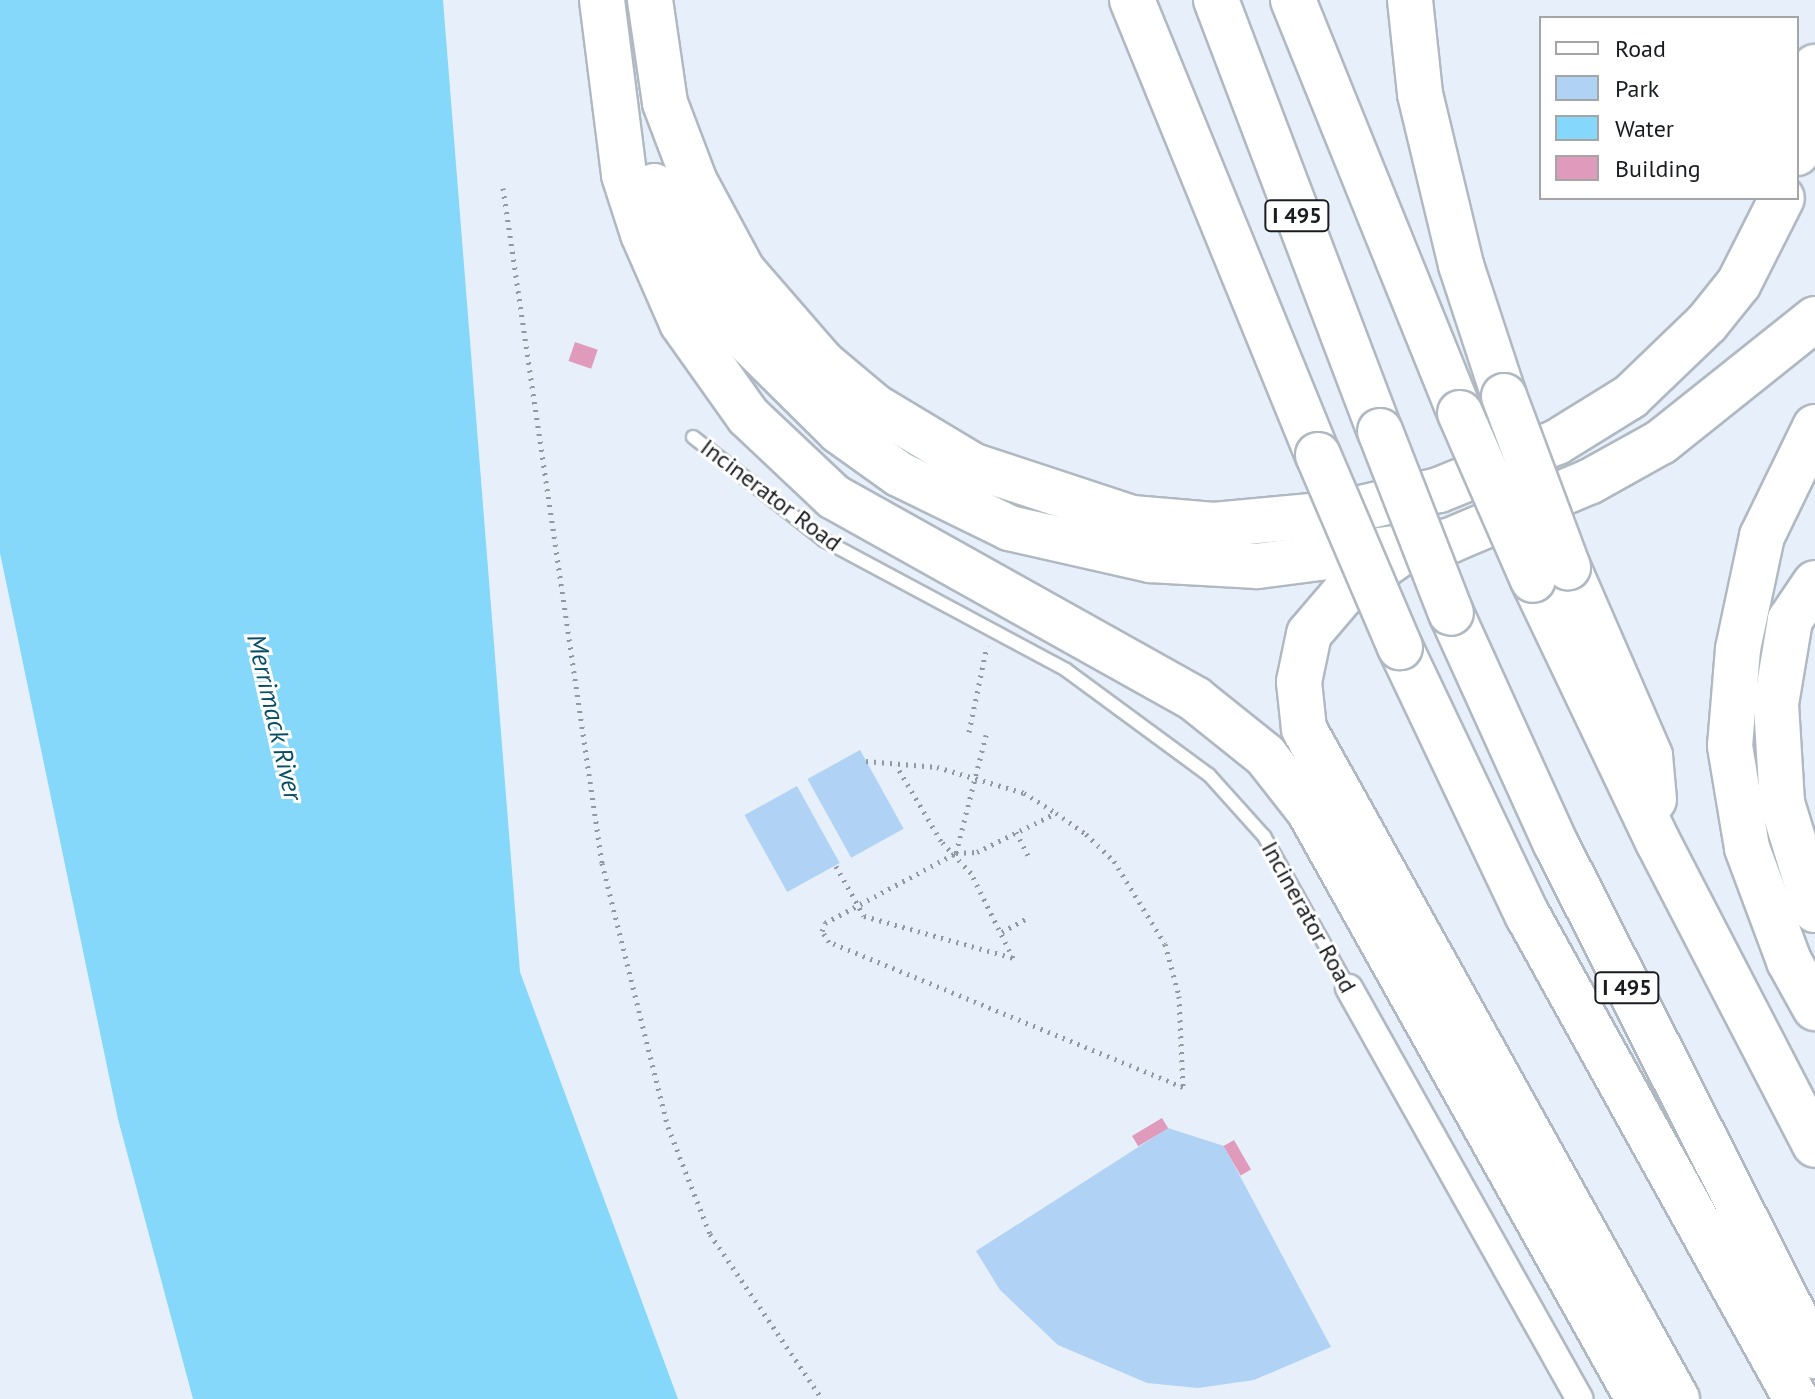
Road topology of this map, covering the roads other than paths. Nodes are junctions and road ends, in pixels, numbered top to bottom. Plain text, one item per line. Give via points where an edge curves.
1 (602, 0) edge
2 (650, 0) edge
3 (1132, 0) edge
4 (1216, 0) edge
5 (1293, 0) edge
6 (1410, 0) edge
7 (1815, 67) edge
8 (620, 115) junction
9 (1799, 143) edge
10 (1781, 200) edge
11 (1815, 319) edge
12 (1815, 427) edge
13 (693, 437) dead end
14 (1402, 552) junction
15 (1550, 573) junction
16 (1815, 583) edge
17 (1815, 910) edge
18 (1349, 988) joint
19 (1815, 1008) edge
20 (1815, 1145) edge
21 (1815, 1356) edge
22 (1580, 1399) edge
23 (1638, 1399) edge
24 (1677, 1399) edge
25 (1796, 1399) edge

1 - 8 highway
2 - 10 highway via 662,91 695,182 743,271 823,363 887,415 974,466 1132,518 1214,525 1340,513 1439,490 1557,442 1630,397 1697,334 1739,283
3 - 25 highway, bridge via 1400,647 1528,916
4 - 21 highway, I 495, bridge via 1451,613 1556,844
5 - 15 highway, I 495, bridge via 1460,413
6 - 15 highway, bridge via 1420,94 1461,265 1504,396
7 - 9 highway
8 - 14 highway via 695,272 759,359 899,474 1045,541 1150,560 1257,566
8 - 23 highway via 624,175 643,234 682,323 748,416 834,497 1195,699 1265,755 1309,811
11 - 14 highway via 1711,407 1621,465 1525,511
12 - 19 highway via 1762,536 1738,649 1730,746 1747,848 1789,961
13 - 18 lane, Incinerator Road via 824,540 1066,670 1209,775 1264,836
14 - 24 highway via 1343,594 1309,634 1299,682 1304,729
15 - 20 highway, I 495 via 1658,842
16 - 17 highway via 1790,620 1776,704 1782,803
18 - 22 street, Incinerator Road

